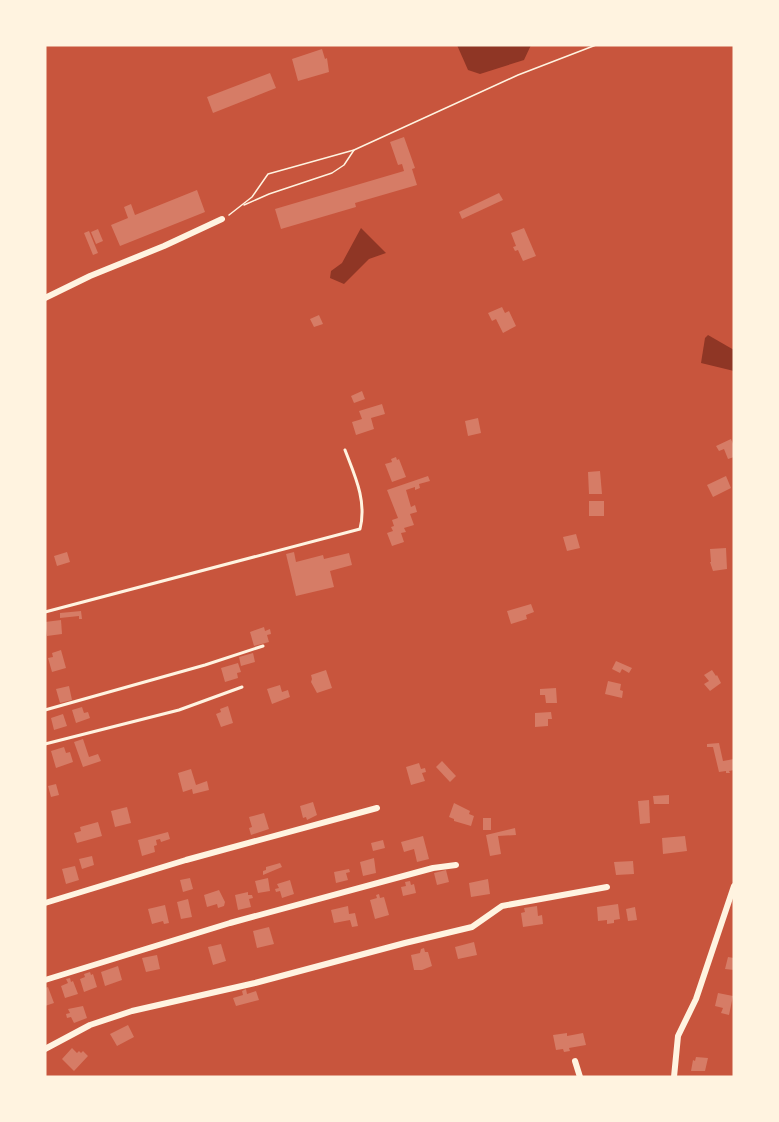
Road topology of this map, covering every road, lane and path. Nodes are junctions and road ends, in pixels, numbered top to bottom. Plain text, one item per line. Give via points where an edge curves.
1 (596, 45) edge
2 (354, 150) junction
3 (243, 206) junction
4 (222, 219) joint
5 (45, 298) edge
6 (345, 450) dead end
7 (45, 612) edge
8 (263, 646) dead end
9 (242, 687) dead end
10 (45, 710) edge
11 (45, 744) edge
12 (377, 807) dead end
13 (456, 865) dead end
14 (734, 886) edge
15 (607, 887) dead end
16 (45, 903) edge
17 (45, 980) edge
18 (45, 1049) edge
19 (575, 1061) dead end
20 (580, 1077) edge
21 (674, 1077) edge

1 - 2 path via 518,75
2 - 3 path via 344,165 332,173
2 - 3 path via 268,174
3 - 4 path
4 - 5 street
6 - 7 lane via 359,488 363,516 360,529
8 - 10 lane
9 - 11 lane via 179,710
12 - 16 street
13 - 17 street via 230,922
14 - 21 street via 696,999 678,1036
15 - 18 street via 502,906 472,927 132,1011 90,1025
19 - 20 street

